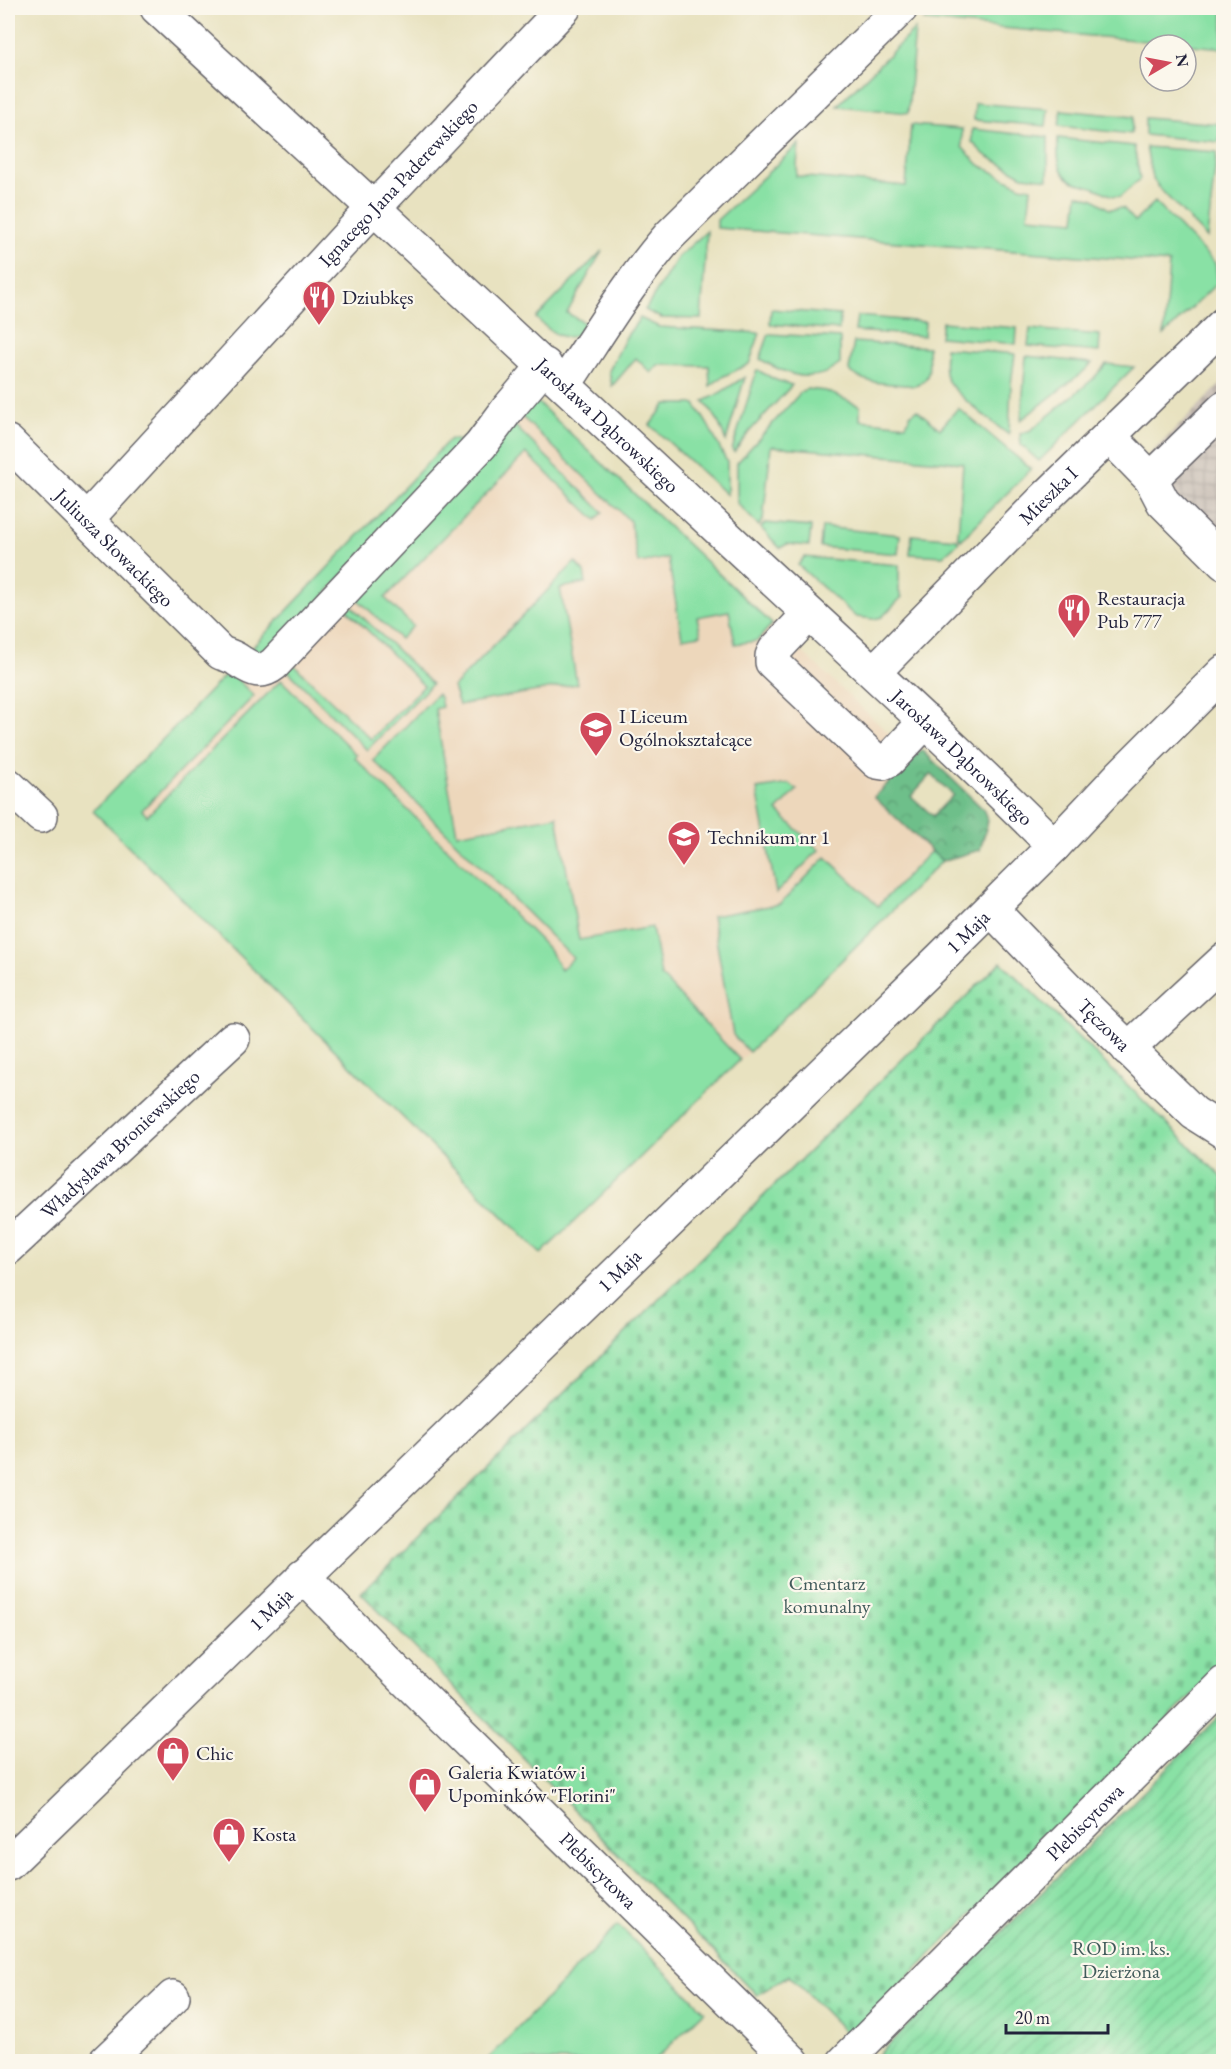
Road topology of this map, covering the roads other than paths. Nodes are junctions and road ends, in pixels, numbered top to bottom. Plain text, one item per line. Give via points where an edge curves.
1 (157, 8) edge
2 (564, 8) edge
3 (901, 8) edge
4 (374, 209) junction
5 (1224, 324) edge
6 (555, 375) junction
7 (1224, 408) edge
8 (1110, 436) junction
9 (8, 442) edge
10 (1151, 479) junction
11 (87, 519) junction
12 (1224, 563) edge
13 (809, 614) junction
14 (874, 672) junction
15 (1224, 672) edge
16 (926, 721) junction
17 (8, 785) edge
18 (41, 816) dead end
19 (1054, 846) junction
20 (991, 909) junction
21 (1224, 960) edge
22 (233, 1039) dead end
23 (1128, 1049) junction
24 (1224, 1132) edge
25 (8, 1248) edge
26 (303, 1576) junction
27 (1224, 1683) edge
28 (8, 1864) edge
29 (173, 1997) dead end
30 (105, 2061) edge
31 (793, 2061) edge
32 (844, 2061) edge

1 - 4 street, Jarosława Dąbrowskiego
2 - 4 street, Ignacego Jana Paderewskiego
3 - 6 street, Juliusza Słowackiego via 670,235
4 - 6 street, Jarosława Dąbrowskiego
4 - 11 street, Ignacego Jana Paderewskiego
5 - 8 street, Mieszka I
6 - 11 street, Juliusza Słowackiego via 507,410 481,446 266,669 253,670 221,653
6 - 13 street, Jarosława Dąbrowskiego
7 - 10 street
8 - 10 street
8 - 14 street, Mieszka I
9 - 11 street, Juliusza Słowackiego
10 - 12 street via 1163,502
13 - 14 street, Jarosława Dąbrowskiego
13 - 16 street via 775,650 772,662 877,762 889,760
14 - 16 street, Jarosława Dąbrowskiego
15 - 19 street, 1 Maja
16 - 19 street, Jarosława Dąbrowskiego
17 - 18 street
19 - 20 street, 1 Maja
20 - 23 street, Tęczowa
20 - 26 street, 1 Maja
21 - 23 street
22 - 25 street, Władysława Broniewskiego
23 - 24 street, Tęczowa via 1194,1113
26 - 28 street, 1 Maja
26 - 31 street, Plebiscytowa
27 - 32 street, Plebiscytowa
29 - 30 street

